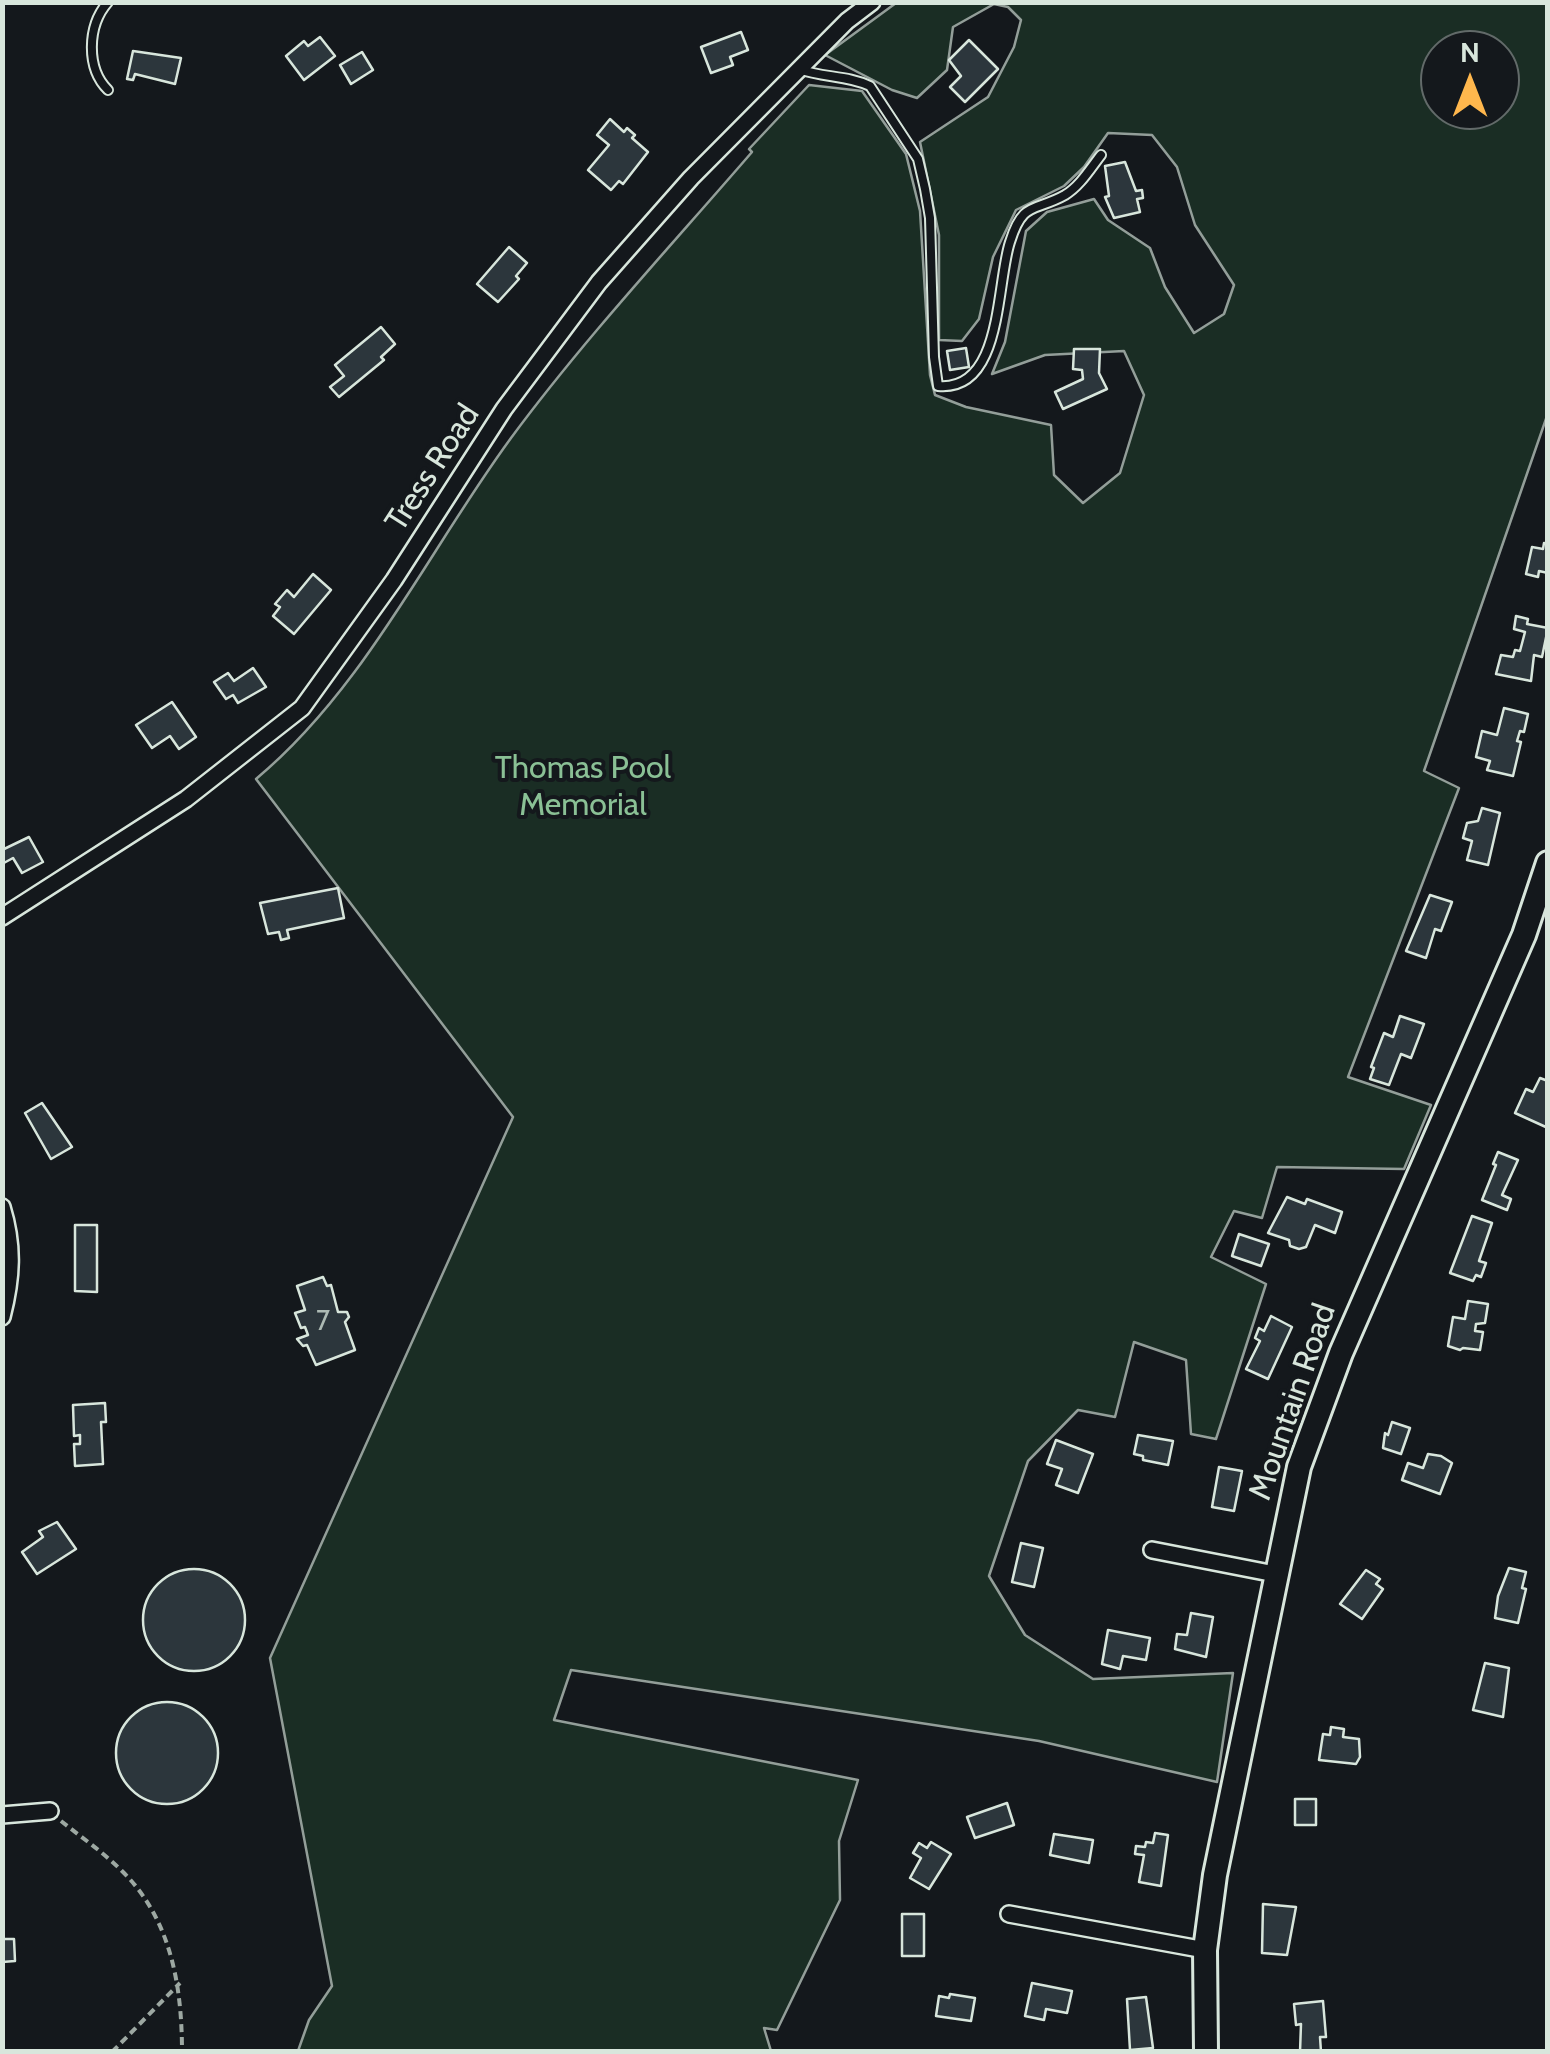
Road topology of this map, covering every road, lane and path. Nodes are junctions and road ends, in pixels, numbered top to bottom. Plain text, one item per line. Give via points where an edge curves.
1 (108, 2) edge
2 (872, 2) edge
3 (800, 69) junction
4 (108, 90) dead end
5 (1101, 155) dead end
6 (1548, 864) edge
7 (2, 917) edge
8 (2, 1207) edge
9 (2, 1318) edge
10 (1152, 1550) dead end
11 (1274, 1574) junction
12 (50, 1811) joint
13 (2, 1815) edge
14 (1009, 1914) dead end
15 (1204, 1950) junction
16 (180, 1984) junction
17 (112, 2052) edge
18 (182, 2052) edge
19 (1206, 2052) edge

1 - 4 lane via 92,44 98,81
2 - 3 street, Tress Road
3 - 5 lane via 870,86 918,159 930,218 938,386 969,380 978,371 1010,242 1024,212 1077,186
3 - 7 street, Tress Road via 599,282 504,409 302,708 186,799
6 - 11 main road, Mountain Road via 1503,985 1335,1368 1298,1467
8 - 9 street via 12,1278
10 - 11 street
11 - 15 main road, Mountain Road
12 - 13 street
12 - 16 path via 125,1873 166,1937
14 - 15 street
15 - 19 main road, Mountain Road
16 - 17 path
16 - 18 path

